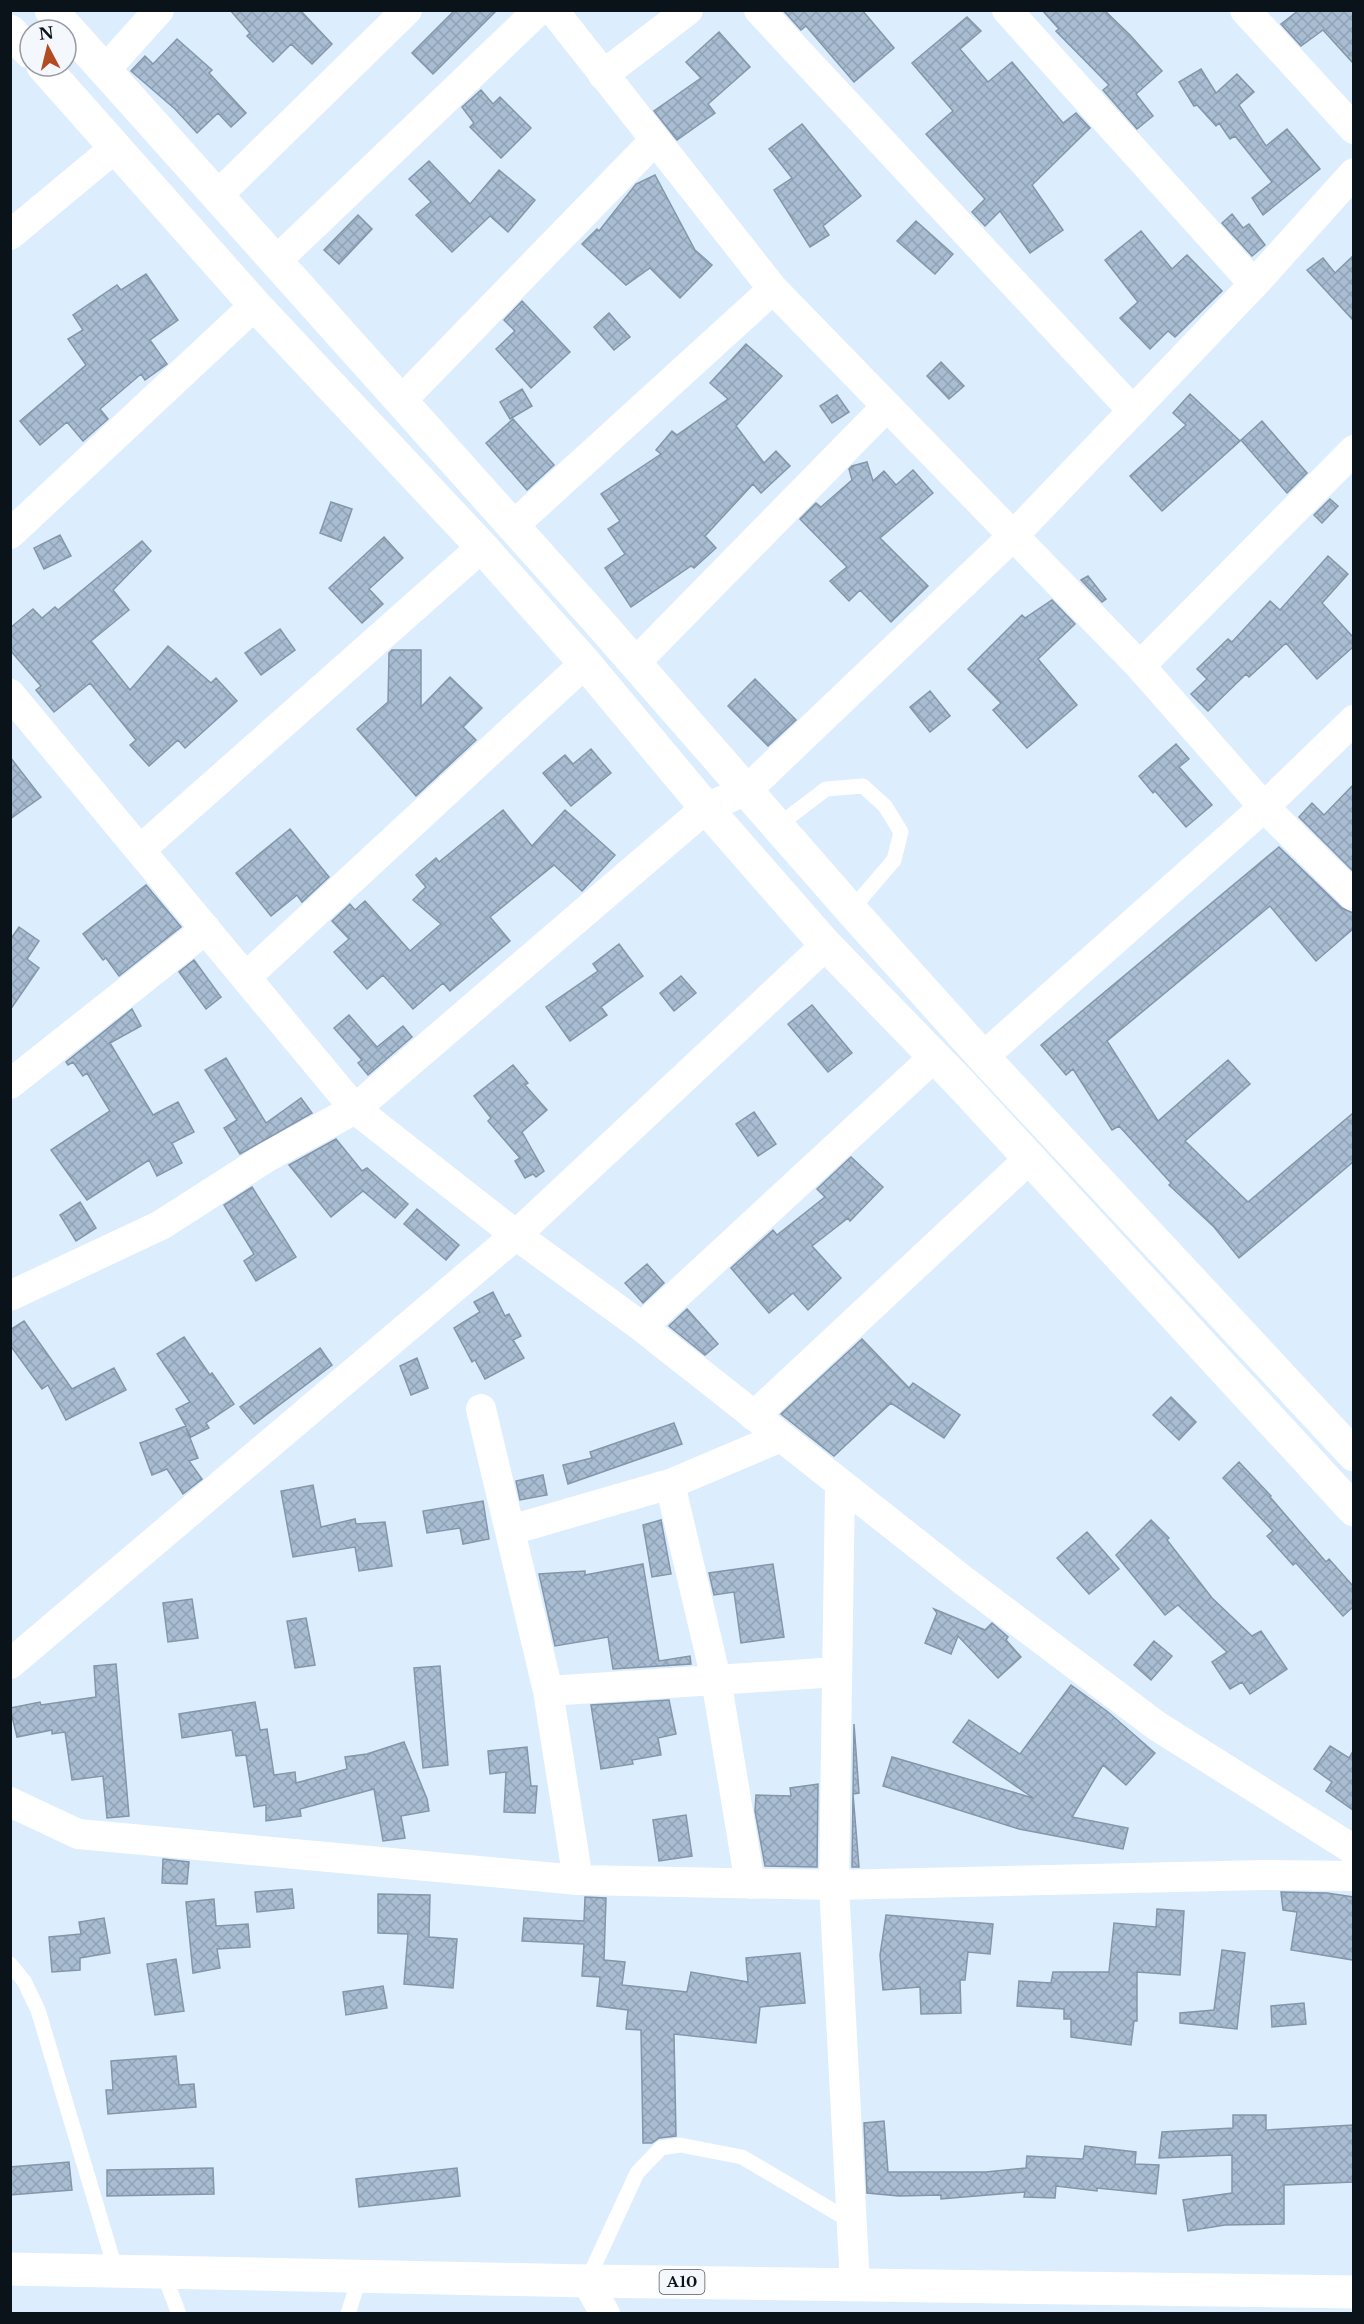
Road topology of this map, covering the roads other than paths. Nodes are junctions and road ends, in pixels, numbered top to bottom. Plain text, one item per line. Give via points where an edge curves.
1 (51, 10) edge
2 (159, 10) edge
3 (407, 10) edge
4 (539, 10) edge
5 (554, 10) edge
6 (688, 10) edge
7 (759, 10) edge
8 (1007, 10) edge
9 (1245, 10) edge
10 (105, 70) junction
11 (603, 75) junction
12 (54, 78) edge
13 (1353, 129) edge
14 (655, 140) junction
15 (116, 147) junction
16 (1353, 173) edge
17 (218, 195) junction
18 (10, 235) edge
19 (276, 261) junction
20 (1254, 284) junction
21 (773, 289) junction
22 (255, 305) junction
23 (401, 402) junction
24 (887, 406) junction
25 (1133, 411) junction
26 (1353, 450) edge
27 (513, 526) junction
28 (10, 534) edge
29 (1013, 536) junction
30 (482, 547) junction
31 (585, 663) junction
32 (634, 664) junction
33 (1140, 666) junction
34 (10, 694) edge
35 (1353, 720) edge
36 (747, 790) junction
37 (1264, 807) junction
38 (706, 808) junction
39 (776, 827) junction
40 (140, 850) junction
41 (1350, 884) edge
42 (850, 910) junction
43 (206, 929) junction
44 (826, 945) junction
45 (246, 978) junction
46 (934, 1057) junction
47 (983, 1057) junction
48 (10, 1084) edge
49 (355, 1108) junction
50 (1029, 1159) junction
51 (516, 1235) junction
52 (10, 1296) edge
53 (642, 1327) junction
54 (481, 1409) dead end
55 (754, 1416) junction
56 (780, 1437) junction
57 (1353, 1455) edge
58 (670, 1484) junction
59 (840, 1484) junction
60 (1353, 1510) edge
61 (511, 1530) junction
62 (10, 1664) edge
63 (837, 1671) junction
64 (716, 1679) junction
65 (548, 1691) junction
66 (10, 1802) edge
67 (1353, 1850) edge
68 (1353, 1876) edge
69 (578, 1880) junction
70 (750, 1884) junction
71 (834, 1885) junction
72 (10, 1964) edge
73 (852, 2222) junction
74 (10, 2269) edge
75 (116, 2271) junction
76 (163, 2272) junction
77 (360, 2276) junction
78 (587, 2281) junction
79 (855, 2285) junction
80 (1353, 2292) edge
81 (179, 2313) edge
82 (348, 2313) edge
83 (605, 2313) edge

1 - 10 main road
2 - 10 street
3 - 17 street
4 - 19 street
5 - 11 street
6 - 11 street
7 - 25 street
8 - 20 street
9 - 13 street
10 - 17 main road
11 - 14 street
12 - 15 main road
14 - 21 street
14 - 23 street
15 - 18 street
15 - 22 main road
16 - 20 street
17 - 19 main road
19 - 23 main road
20 - 25 street
21 - 24 street
21 - 27 street
22 - 28 street
22 - 30 main road
23 - 27 main road
24 - 29 street
24 - 32 street
25 - 29 street
26 - 33 street
27 - 32 main road
29 - 33 street
29 - 36 street
30 - 31 main road
30 - 40 street
31 - 38 main road
31 - 45 street
32 - 36 main road
33 - 37 street
34 - 40 street
35 - 37 street
36 - 38 street
36 - 39 main road
37 - 41 street
37 - 47 street
38 - 44 main road
38 - 49 street
39 - 42 main road
39 - 42 lane via 825,789 862,786 885,806 901,831 894,860
40 - 43 street
42 - 47 main road
43 - 45 street
43 - 48 street
44 - 46 main road
44 - 51 street
45 - 49 street
46 - 50 main road
46 - 53 street
47 - 57 main road
49 - 51 street
49 - 52 street via 267,1157 161,1225
50 - 55 street
50 - 60 main road
51 - 53 street
51 - 62 street
53 - 55 street
54 - 61 street
55 - 56 street
56 - 58 street
56 - 59 street
58 - 61 street
58 - 64 street
59 - 63 street
59 - 67 street via 1157,1726
61 - 65 street
63 - 64 street
63 - 71 street
64 - 65 street
64 - 70 street
65 - 69 street
66 - 69 street via 78,1834
68 - 71 street
69 - 70 street
70 - 71 street
71 - 73 street
72 - 75 lane via 24,1981 38,2010
73 - 78 lane via 742,2157 680,2145 661,2148 637,2173
73 - 79 street
74 - 75 main road, A10
75 - 76 main road, A10
76 - 77 main road, A10
76 - 81 lane
77 - 78 main road, A10
77 - 82 lane
78 - 79 main road, A10
78 - 83 street
79 - 80 main road, A10

